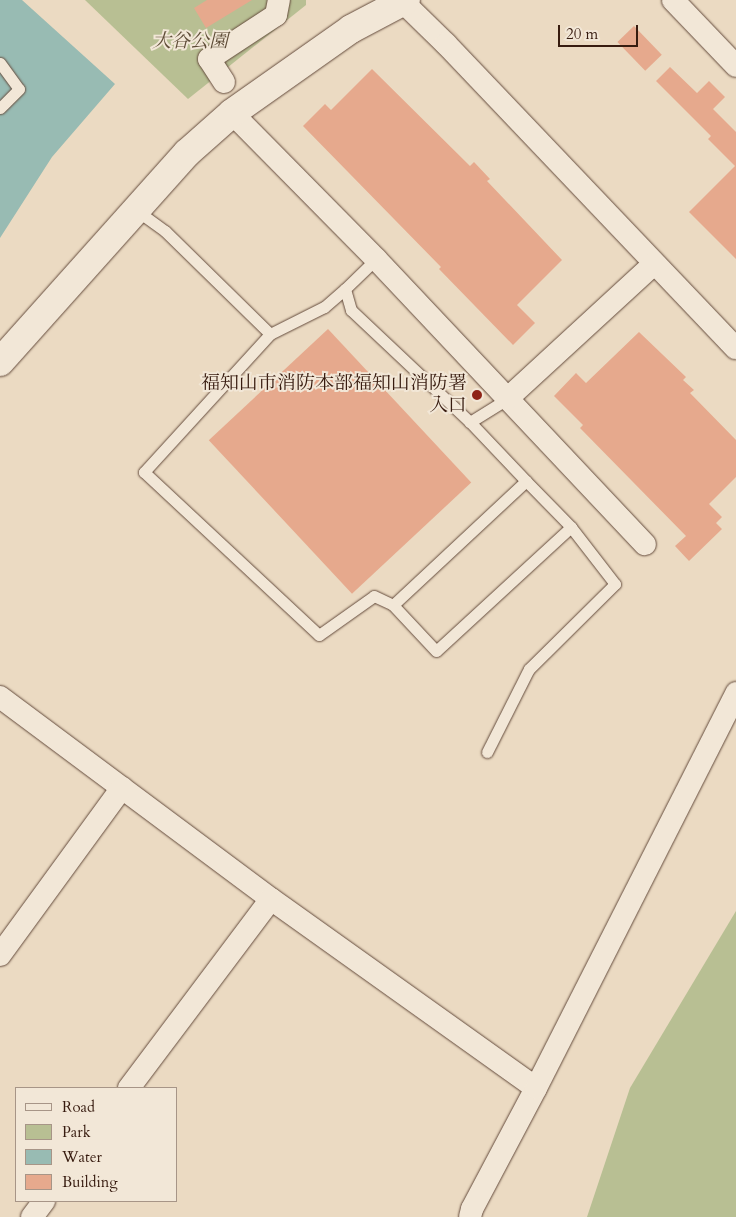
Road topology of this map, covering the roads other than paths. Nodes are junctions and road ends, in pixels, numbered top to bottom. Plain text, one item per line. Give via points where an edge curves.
1 (279, 0) edge
2 (673, 0) edge
3 (403, 1) edge
4 (0, 63) edge
5 (736, 66) edge
6 (224, 82) dead end
7 (0, 108) edge
8 (232, 113) junction
9 (135, 209) junction
10 (376, 259) junction
11 (654, 264) junction
12 (345, 289) junction
13 (270, 334) junction
14 (736, 348) edge
15 (0, 362) edge
16 (507, 399) junction
17 (470, 422) junction
18 (526, 481) junction
19 (571, 527) junction
20 (645, 544) dead end
21 (393, 605) junction
22 (736, 693) edge
23 (0, 697) edge
24 (487, 752) dead end
25 (122, 788) junction
26 (271, 899) junction
27 (0, 955) edge
28 (130, 1087) edge
29 (536, 1088) junction
30 (43, 1202) edge
31 (32, 1217) edge
32 (470, 1217) edge

1 - 6 street via 276,15 209,59
2 - 5 street
3 - 8 street via 351,29
3 - 11 street
4 - 7 lane via 19,89
8 - 9 street via 187,153
8 - 10 street
9 - 13 lane via 165,231
9 - 15 street
10 - 12 lane
10 - 16 street
11 - 14 street
11 - 16 street
12 - 13 lane via 324,307
12 - 17 lane via 352,310
13 - 21 lane via 144,472 318,635 374,596
16 - 17 lane
16 - 20 street
17 - 18 lane
18 - 19 lane
18 - 21 lane
19 - 21 lane via 436,651
19 - 24 lane via 615,584 529,669
22 - 29 street
23 - 25 street
25 - 26 street
25 - 27 street
26 - 28 street
26 - 29 street
29 - 32 street
30 - 31 street

